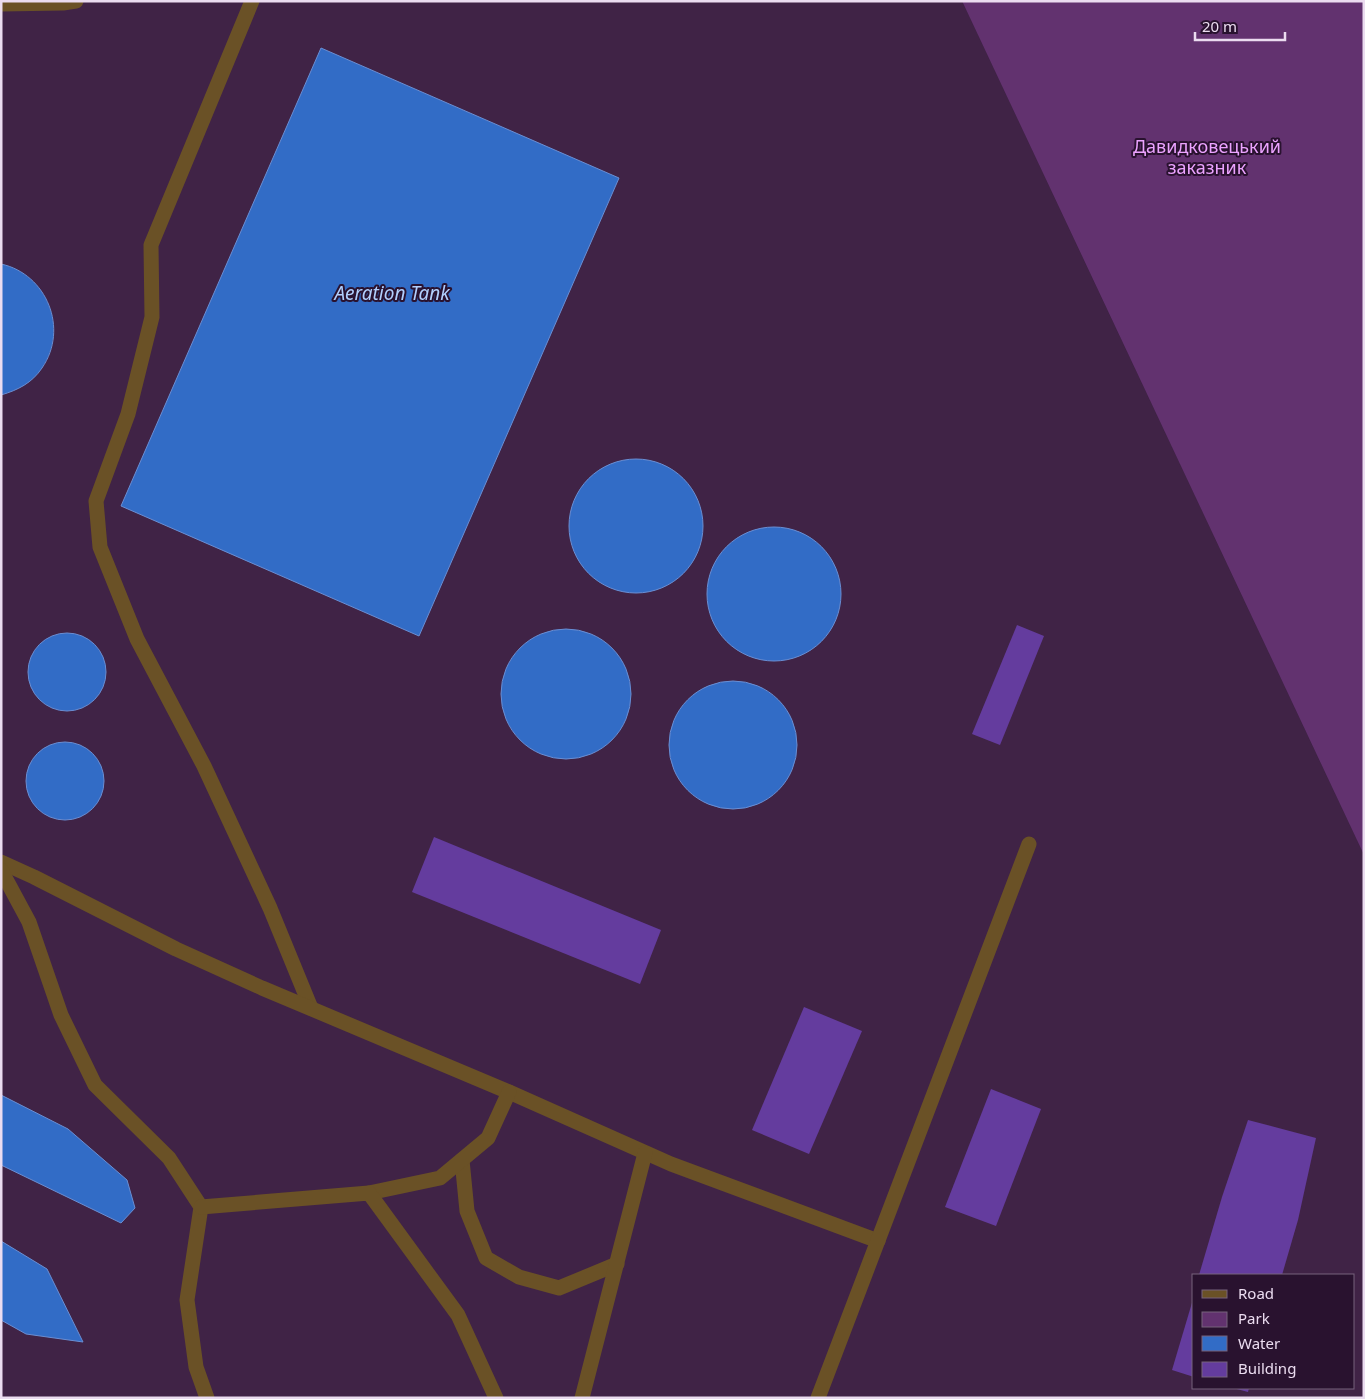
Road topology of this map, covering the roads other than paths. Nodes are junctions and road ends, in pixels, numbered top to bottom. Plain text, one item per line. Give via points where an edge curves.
1 (76, 1) edge
2 (252, 1) edge
3 (1, 4) edge
4 (1029, 844) dead end
5 (1, 862) edge
6 (1, 870) edge
7 (311, 1008) junction
8 (509, 1092) junction
9 (645, 1153) junction
10 (462, 1160) junction
11 (369, 1193) junction
12 (201, 1207) junction
13 (878, 1241) junction
14 (617, 1264) junction
15 (207, 1398) edge
16 (496, 1398) edge
17 (582, 1398) edge
18 (818, 1398) edge

1 - 3 street
2 - 7 street via 151,245 152,316 128,414 96,501 100,547 137,639 204,766 270,908
4 - 13 street
5 - 7 street via 176,949
6 - 12 street via 29,922 61,1015 95,1085 169,1158
7 - 8 street
8 - 9 street
8 - 10 street via 488,1138
9 - 13 street
9 - 14 street
10 - 11 street via 440,1178
10 - 14 street via 467,1212 486,1258 519,1277 560,1288
11 - 12 street
11 - 16 street via 458,1315
12 - 15 street via 187,1300 196,1367
13 - 18 street
14 - 17 street

